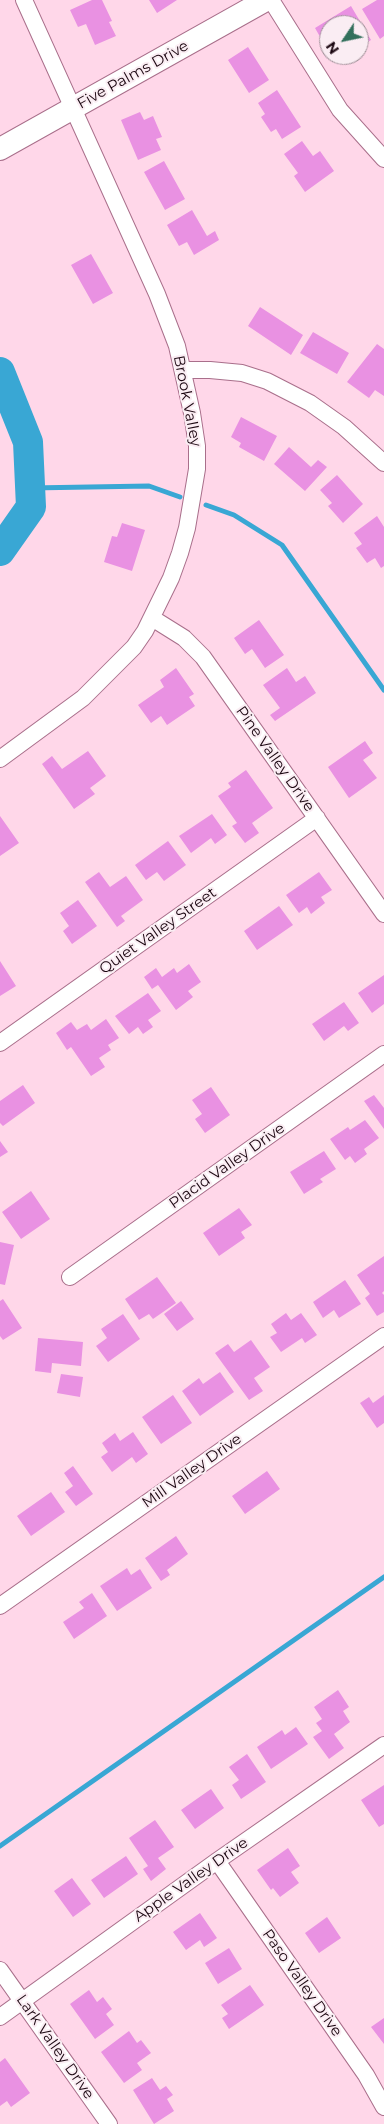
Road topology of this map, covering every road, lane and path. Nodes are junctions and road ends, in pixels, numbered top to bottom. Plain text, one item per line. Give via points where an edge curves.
1 (24, 0) edge
2 (266, 0) edge
3 (271, 0) edge
4 (72, 109) junction
5 (0, 149) edge
6 (384, 159) edge
7 (183, 370) junction
8 (384, 463) edge
9 (152, 618) junction
10 (0, 759) edge
11 (317, 818) junction
12 (384, 914) edge
13 (0, 1043) edge
14 (384, 1054) edge
15 (70, 1277) dead end
16 (384, 1336) edge
17 (0, 1606) edge
18 (384, 1744) edge
19 (216, 1861) junction
20 (0, 1970) edge
21 (22, 2001) junction
22 (0, 2018) edge
23 (384, 2107) edge
24 (109, 2124) edge

1 - 4 street, Brook Valley
2 - 4 street, Five Palms Drive
3 - 6 street via 340,110
4 - 5 street, Five Palms Drive
4 - 7 street, Brook Valley via 157,294
7 - 8 street via 242,374 267,381 310,403 344,427
7 - 9 street, Brook Valley via 197,446 197,469 180,553
9 - 10 street, Brook Valley via 134,648 82,698
9 - 11 street, Pine Valley Drive via 184,638 203,657
11 - 12 street, Pine Valley Drive
11 - 13 street, Quiet Valley Street
14 - 15 street, Placid Valley Drive
16 - 17 street, Mill Valley Drive
18 - 19 street, Apple Valley Drive
19 - 21 street, Apple Valley Drive
19 - 23 street, Paso Valley Drive via 366,2075
20 - 21 street, Lark Valley Drive
21 - 22 street, Apple Valley Drive
21 - 24 street, Lark Valley Drive

